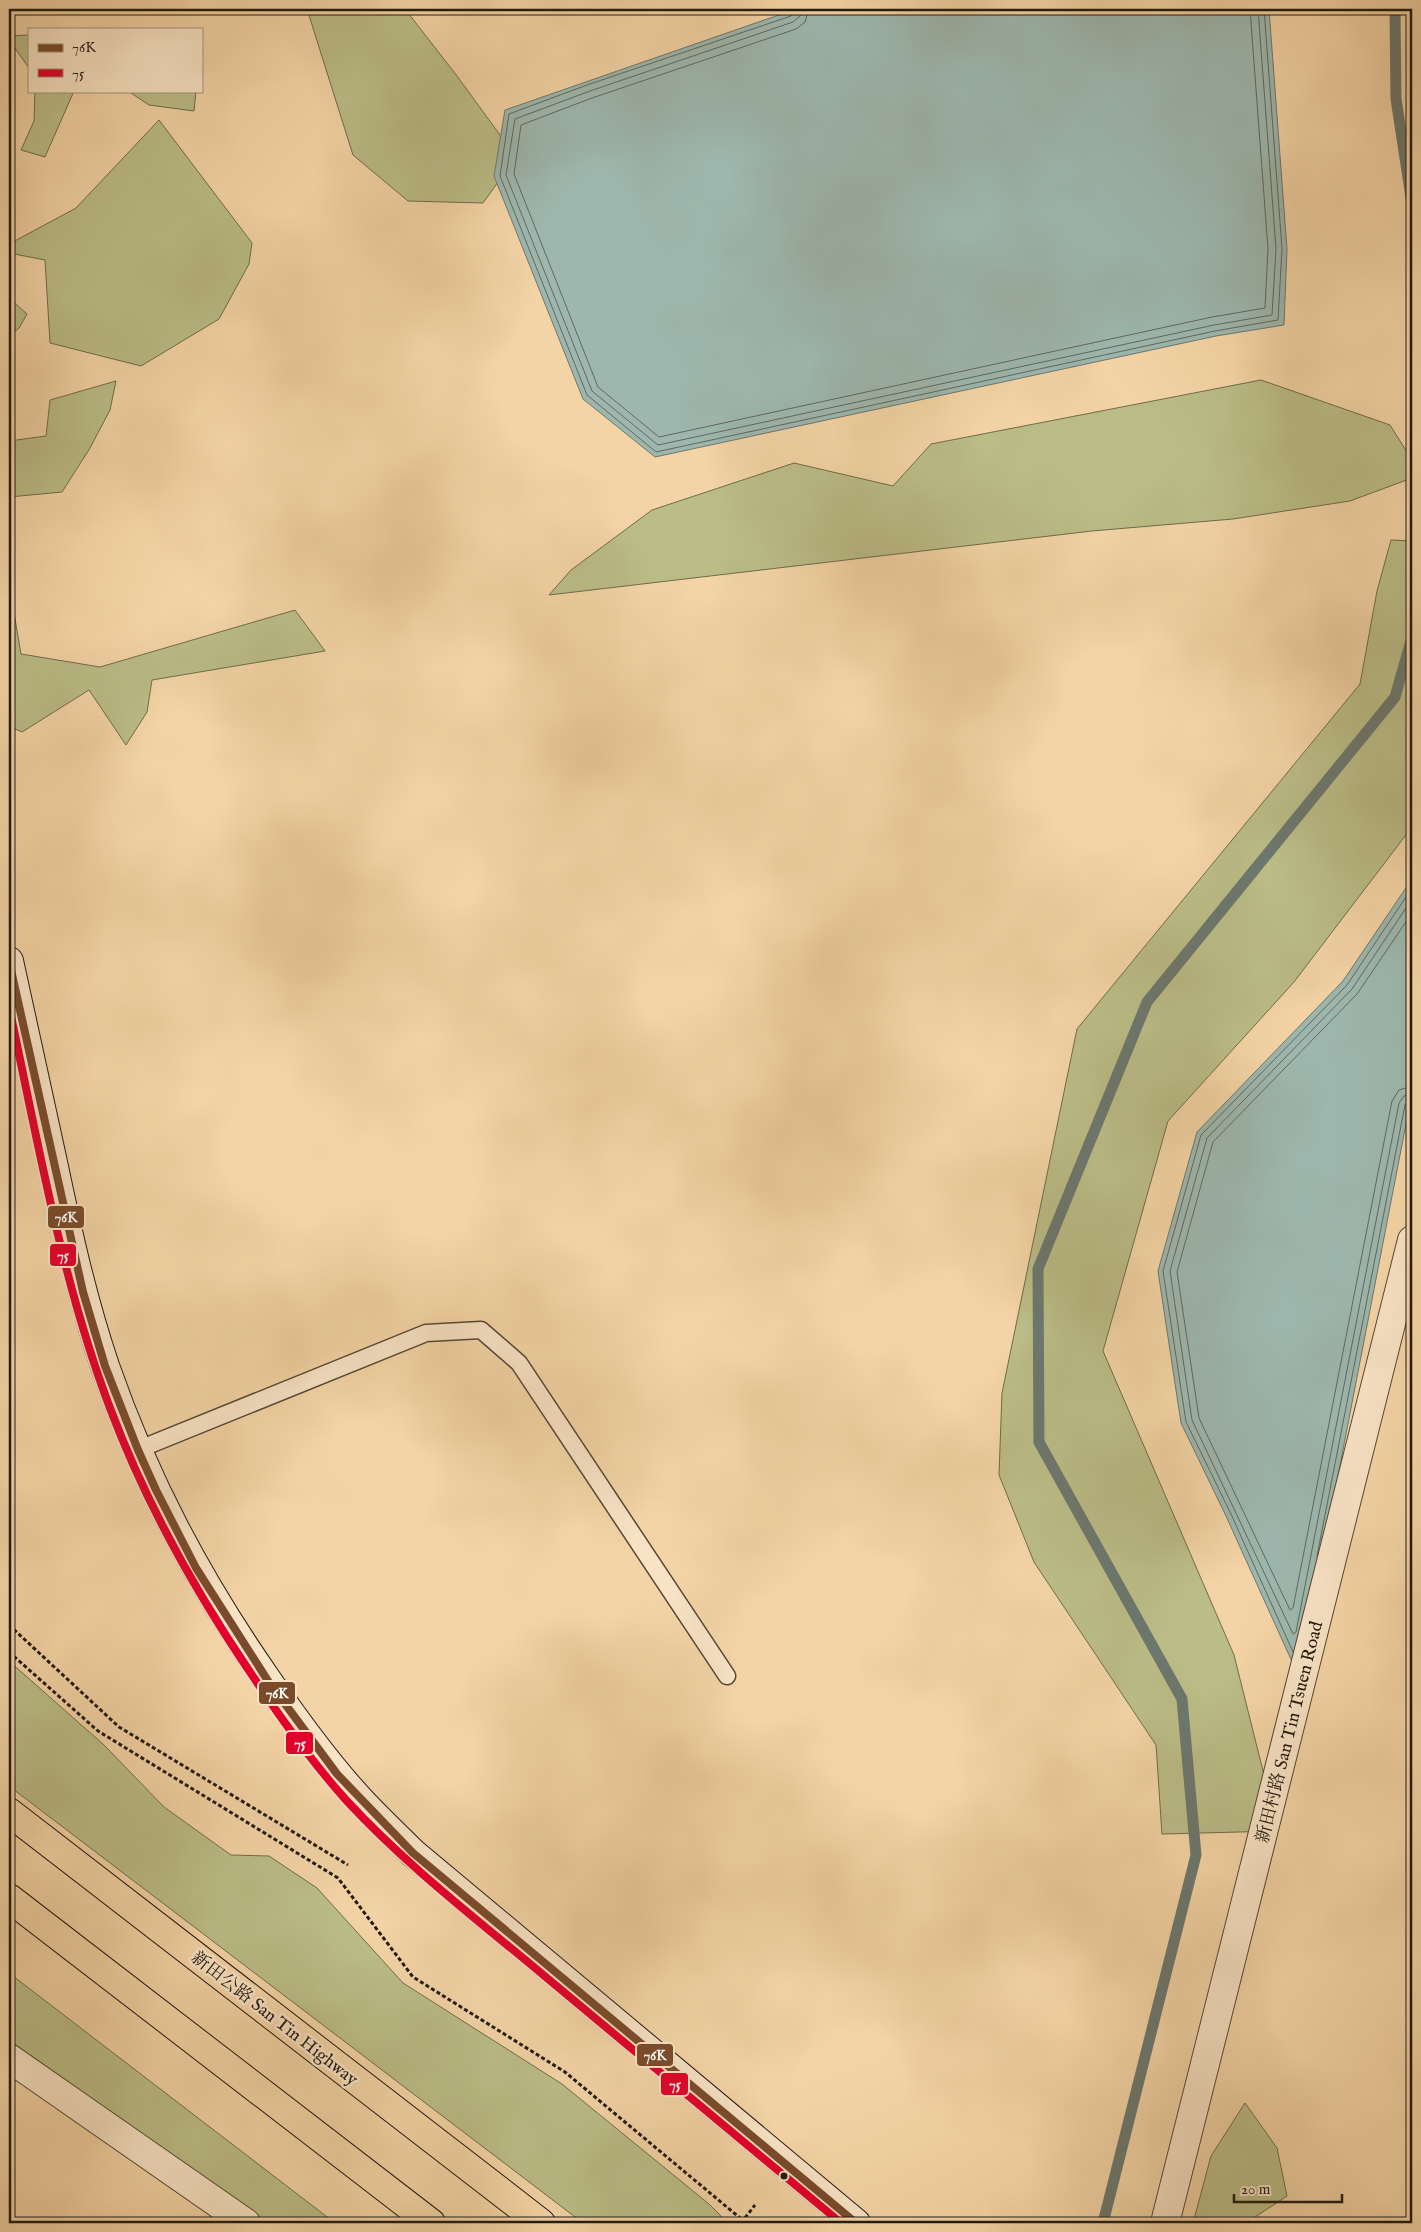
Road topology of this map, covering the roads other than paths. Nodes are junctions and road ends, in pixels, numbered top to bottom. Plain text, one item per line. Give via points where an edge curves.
1 (9, 962) edge
2 (1412, 1240) edge
3 (137, 1450) junction
4 (727, 1676) dead end
5 (9, 1812) edge
6 (9, 1898) edge
7 (9, 2058) edge
8 (246, 2223) edge
9 (431, 2223) edge
10 (541, 2223) edge
11 (856, 2223) edge
12 (1165, 2223) edge

1 - 3 main road via 82,1284 104,1364
2 - 12 main road, 新田村路 San Tin Tsuen Road
3 - 4 lane via 426,1333 481,1330 519,1363
3 - 11 main road via 179,1539 228,1621 286,1708 362,1802 438,1876
5 - 10 highway, 新田公路 San Tin Highway
6 - 9 highway
7 - 8 main road

